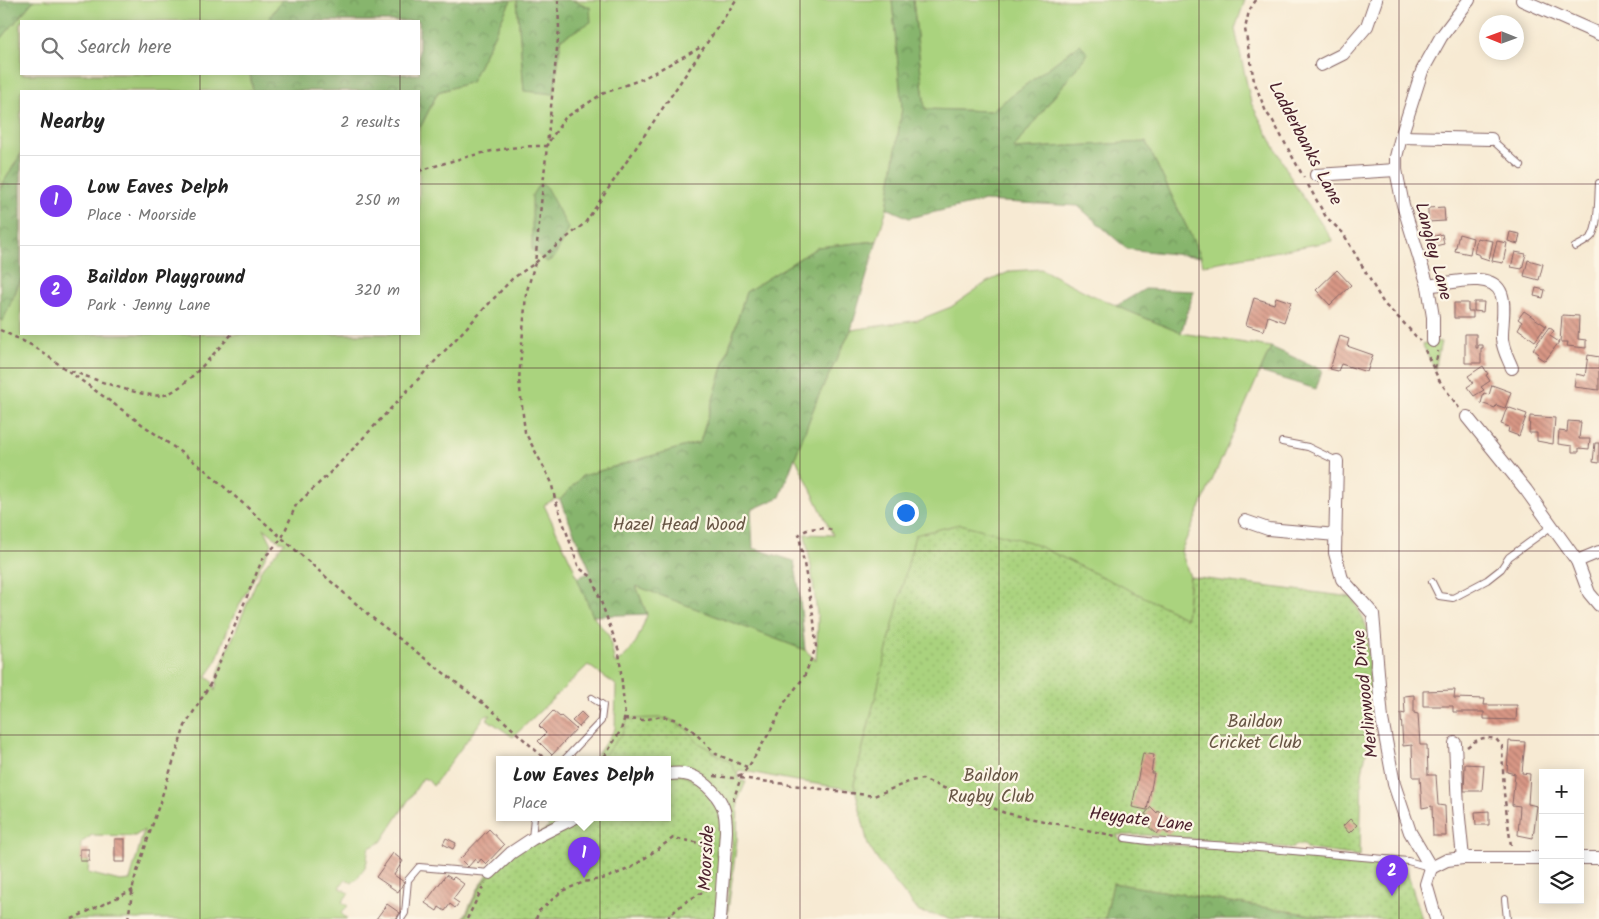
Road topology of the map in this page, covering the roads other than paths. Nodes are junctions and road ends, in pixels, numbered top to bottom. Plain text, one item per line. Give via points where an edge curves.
1 (1376, 0) edge
2 (1522, 0) edge
3 (1464, 1) edge
4 (1599, 34) edge
5 (1321, 65) dead end
6 (1401, 137) junction
7 (1491, 139) joint
8 (1521, 166) dead end
9 (1396, 170) junction
10 (1316, 175) dead end
11 (1599, 183) edge
12 (1575, 247) dead end
13 (1428, 286) junction
14 (1433, 341) dead end
15 (1512, 368) dead end
16 (1467, 417) road end
17 (1282, 442) dead end
18 (1337, 461) joint
19 (1246, 521) dead end
20 (1552, 526) junction
21 (1336, 535) junction
22 (1599, 552) edge
23 (1577, 561) junction
24 (1432, 582) dead end
25 (1599, 605) edge
26 (592, 698) dead end
27 (1456, 749) road end
28 (568, 756) edge
29 (671, 774) edge
30 (534, 821) edge
31 (568, 821) edge
32 (1125, 838) road end
33 (532, 839) junction
34 (1464, 858) junction
35 (1539, 858) edge
36 (1584, 858) edge
37 (1599, 858) edge
38 (1431, 868) junction
39 (490, 873) joint
40 (1506, 899) dead end
41 (400, 919) edge
42 (720, 919) edge
43 (1436, 919) edge
44 (1507, 919) edge

1 - 5 street via 1367,26 1344,54
2 - 4 street
3 - 6 street, Langley Lane via 1422,72
6 - 7 street
6 - 9 street, Langley Lane
7 - 8 lane
9 - 10 street
9 - 13 street, Langley Lane via 1403,205
11 - 12 lane via 1592,235
13 - 14 street, Langley Lane
13 - 15 street via 1476,280 1508,292 1504,302 1502,340 1511,352
16 - 20 street
17 - 18 lane via 1308,447
18 - 21 street, Merlinwood Drive
19 - 21 street via 1268,530
20 - 23 street
20 - 24 lane via 1509,557 1501,569 1487,580 1453,598 1439,596
21 - 38 street, Merlinwood Drive via 1335,553 1342,579 1373,614 1382,719 1394,784 1410,832
22 - 23 street
23 - 25 street via 1589,594
26 - 28 lane via 603,705 601,721
27 - 34 street
29 - 42 street, Moorside via 695,778 723,807 726,818
30 - 33 lane
31 - 33 street
32 - 38 lane, Heygate Lane via 1408,861
33 - 39 street
34 - 35 street
34 - 38 street via 1447,860
36 - 37 street
38 - 43 street via 1426,884
39 - 41 lane via 419,867 408,880 405,913
40 - 44 lane

